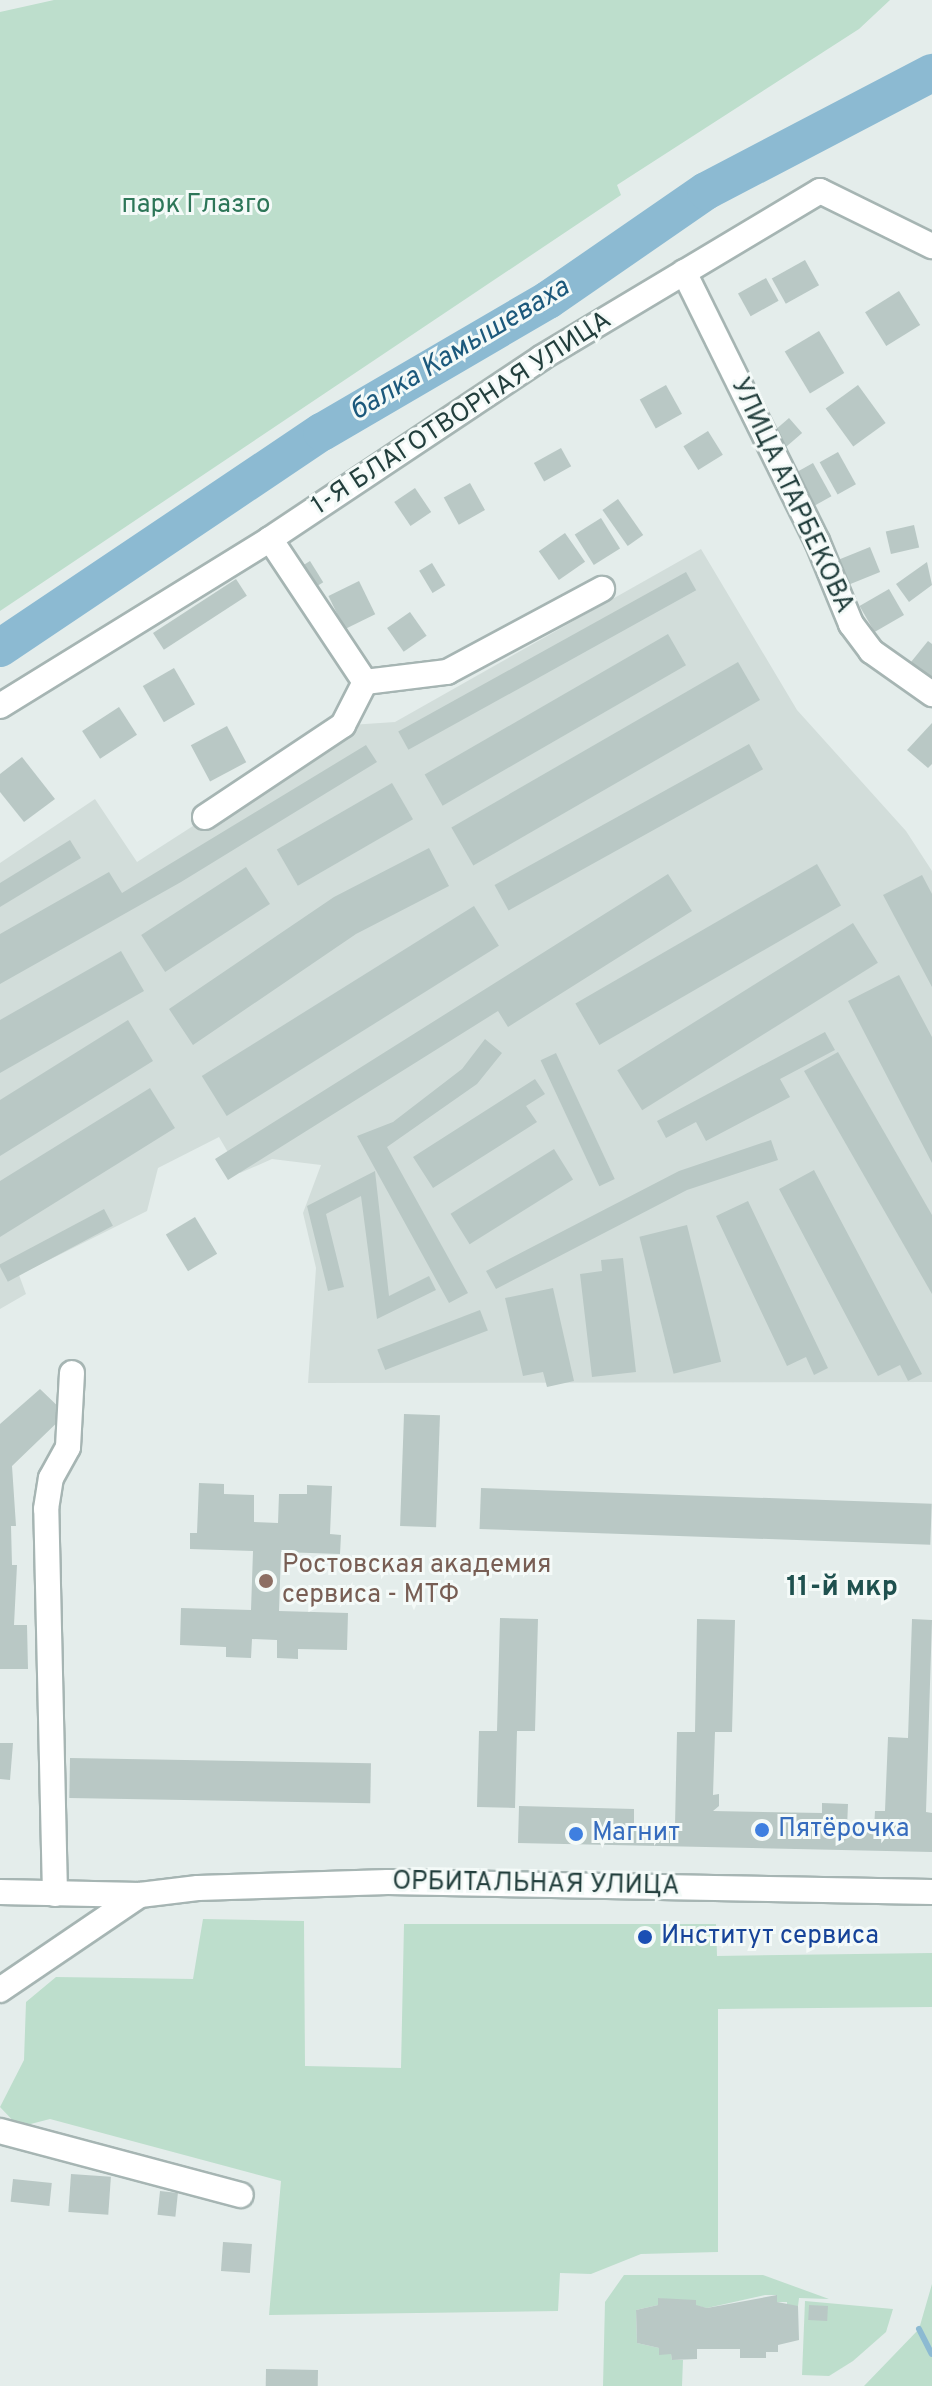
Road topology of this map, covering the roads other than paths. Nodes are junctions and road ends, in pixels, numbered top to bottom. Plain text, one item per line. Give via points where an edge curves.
1 (932, 246) edge
2 (684, 272) junction
3 (270, 539) junction
4 (602, 589) dead end
5 (365, 682) junction
6 (932, 694) edge
7 (0, 706) edge
8 (205, 817) dead end
9 (72, 1373) dead end
10 (0, 1892) edge
11 (932, 1892) edge
12 (55, 1894) junction
13 (140, 1895) junction
14 (0, 1990) edge
15 (0, 2131) edge
16 (241, 2195) dead end

1 - 2 street, 1-Я БЛАГОТВОРНАЯ УЛИЦА via 820,191
2 - 3 street, 1-Я БЛАГОТВОРНАЯ УЛИЦА via 541,358
2 - 6 street, УЛИЦА АТАРБЕКОВА via 817,541 851,624 871,651
3 - 5 street
3 - 7 street, 1-Я БЛАГОТВОРНАЯ УЛИЦА
4 - 5 street via 447,672
5 - 8 street via 343,725
9 - 12 street via 68,1447 51,1478 46,1509
10 - 12 street, ОРБИТАЛЬНАЯ УЛИЦА
11 - 13 street, ОРБИТАЛЬНАЯ УЛИЦА via 388,1882
12 - 13 street, ОРБИТАЛЬНАЯ УЛИЦА
13 - 14 street
15 - 16 street

